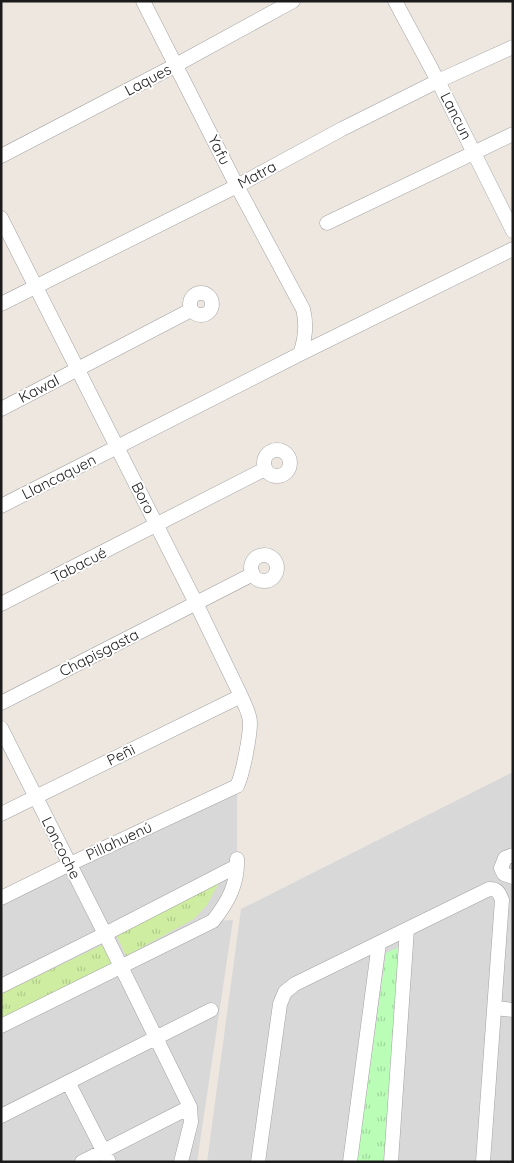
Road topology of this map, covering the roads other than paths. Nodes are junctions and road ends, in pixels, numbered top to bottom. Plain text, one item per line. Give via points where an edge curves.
1 (143, 1) edge
2 (293, 1) edge
3 (395, 1) edge
4 (513, 47) edge
5 (176, 65) junction
6 (438, 81) junction
7 (513, 134) edge
8 (474, 153) junction
9 (1, 156) edge
10 (237, 186) junction
11 (1, 218) edge
12 (327, 223) dead end
13 (513, 232) edge
14 (513, 250) edge
15 (36, 287) junction
16 (1, 304) edge
17 (191, 310) dead end
18 (300, 354) junction
19 (78, 369) junction
20 (1, 409) edge
21 (117, 447) junction
22 (266, 469) dead end
23 (1, 506) edge
24 (156, 525) junction
25 (253, 574) dead end
26 (1, 604) edge
27 (196, 604) junction
28 (241, 696) junction
29 (1, 703) edge
30 (1, 728) edge
31 (237, 786) joint
32 (36, 797) junction
33 (1, 814) edge
34 (513, 855) edge
35 (70, 864) junction
36 (510, 877) edge
37 (499, 892) junction
38 (1, 898) edge
39 (407, 929) junction
40 (105, 934) junction
41 (379, 943) junction
42 (120, 968) junction
43 (1, 986) edge
44 (495, 1008) junction
45 (211, 1010) dead end
46 (513, 1010) edge
47 (1, 1026) edge
48 (156, 1038) junction
49 (68, 1082) junction
50 (190, 1107) junction
51 (1, 1116) edge
52 (106, 1156) edge
53 (82, 1162) edge
54 (181, 1162) edge
55 (258, 1162) edge
56 (350, 1162) edge
57 (390, 1162) edge
58 (483, 1162) edge

1 - 5 street, Yafu
2 - 5 street, Laques
3 - 6 street, Lancun
4 - 6 street, Matra
5 - 9 street, Laques
5 - 10 street, Yafu
6 - 8 street, Lancun
6 - 10 street, Matra
7 - 8 street
8 - 12 street
8 - 13 street, Lancun
10 - 15 street, Matra
10 - 18 street, Yafu via 303,309 305,326
11 - 15 street, Boro
14 - 18 street, Llancaquen
15 - 16 street, Matra
15 - 19 street, Boro
17 - 19 street, Kawal
18 - 21 street, Llancaquen
19 - 20 street, Kawal
19 - 21 street, Boro
21 - 23 street, Llancaquen
21 - 24 street, Boro
22 - 24 street, Tabacué
24 - 26 street, Tabacué
24 - 27 street, Boro
25 - 27 street, Chapisgasta
27 - 28 street, Boro
27 - 29 street, Chapisgasta
28 - 31 street, Boro via 250,723
28 - 32 street, Peñi
30 - 32 street, Loncoche
31 - 35 street, Pillahuenú
32 - 33 street, Peñi
32 - 35 street, Loncoche
34 - 36 street via 504,858 501,864 502,871
35 - 38 street, Pillahuenú
35 - 40 street, Loncoche
36 - 37 street
37 - 39 street via 489,889
37 - 44 street via 502,900
39 - 41 street
39 - 57 street
40 - 42 street, Loncoche
40 - 42 street via 237,863 232,894 213,921
40 - 43 street
41 - 55 street via 285,992 280,1004
41 - 56 street
42 - 47 street
42 - 48 street, Loncoche
44 - 46 street
44 - 58 street
45 - 48 street
48 - 49 street
48 - 50 street, Loncoche
49 - 51 street
49 - 52 street
50 - 52 street
50 - 54 street via 191,1122
52 - 53 street

